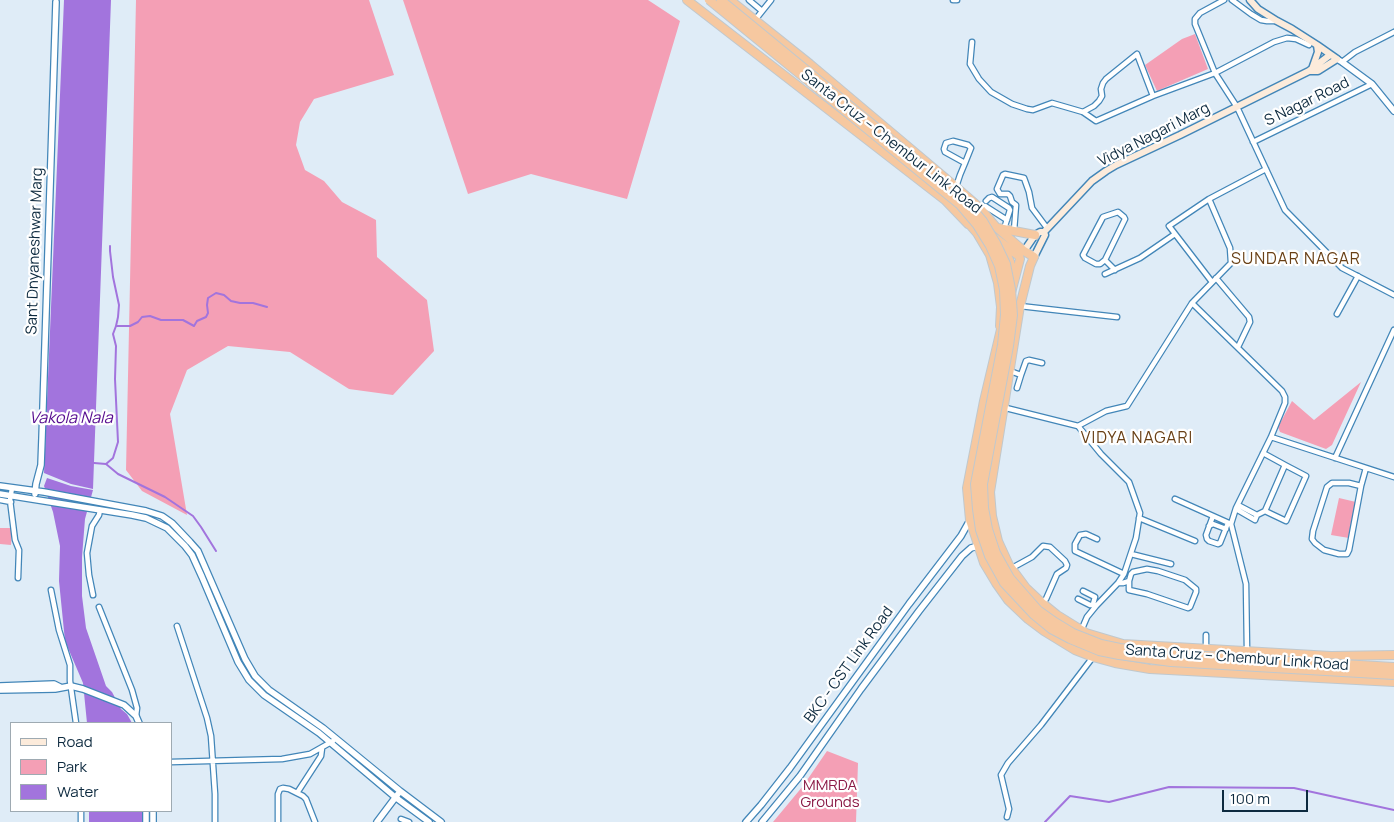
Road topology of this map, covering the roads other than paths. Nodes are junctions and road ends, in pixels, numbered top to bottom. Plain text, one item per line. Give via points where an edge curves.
1 (687, 0) edge
2 (709, 0) edge
3 (721, 0) edge
4 (730, 0) edge
5 (749, 0) edge
6 (771, 0) edge
7 (1224, 0) edge
8 (1232, 0) edge
9 (1250, 0) edge
10 (56, 2) dead end
11 (762, 11) junction
12 (754, 20) junction
13 (1277, 22) junction
14 (1394, 32) edge
15 (972, 42) dead end
16 (1314, 43) junction
17 (1330, 55) junction
18 (1340, 60) junction
19 (810, 64) junction
20 (1311, 70) junction
21 (1215, 73) junction
22 (795, 83) junction
23 (1372, 84) junction
24 (1153, 96) junction
25 (1237, 107) junction
26 (1394, 110) edge
27 (1083, 112) junction
28 (1253, 142) junction
29 (965, 163) junction
30 (1266, 169) junction
31 (956, 187) junction
32 (1209, 199) junction
33 (983, 205) junction
34 (1007, 220) junction
35 (968, 223) junction
36 (1000, 228) junction
37 (1046, 230) junction
38 (1014, 231) junction
39 (987, 232) junction
40 (1175, 234) junction
41 (1034, 235) junction
42 (1024, 251) junction
43 (1034, 257) junction
44 (1020, 259) junction
45 (1105, 260) junction
46 (1030, 266) junction
47 (1115, 270) junction
48 (1105, 274) dead end
49 (1358, 276) junction
50 (1216, 278) junction
51 (1212, 282) junction
52 (1394, 295) edge
53 (1011, 296) junction
54 (1192, 303) junction
55 (1020, 306) junction
56 (1337, 314) dead end
57 (1117, 317) dead end
58 (1000, 330) junction
59 (1394, 330) edge
60 (1238, 347) junction
61 (1042, 363) dead end
62 (1010, 371) junction
63 (1021, 375) junction
64 (1017, 388) dead end
65 (984, 401) junction
66 (1004, 408) junction
67 (1078, 426) junction
68 (1271, 437) junction
69 (1263, 453) junction
70 (1335, 458) junction
71 (1285, 465) junction
72 (1366, 468) junction
73 (1394, 477) edge
74 (0, 486) edge
75 (1361, 486) junction
76 (12, 488) junction
77 (35, 491) junction
78 (0, 494) edge
79 (11, 499) junction
80 (35, 499) junction
81 (1175, 499) dead end
82 (0, 500) edge
83 (1237, 507) junction
84 (99, 510) junction
85 (1265, 511) junction
86 (1212, 516) junction
87 (1139, 518) junction
88 (970, 520) junction
89 (1230, 523) junction
90 (1209, 526) junction
91 (1226, 529) junction
92 (1097, 539) dead end
93 (1195, 542) dead end
94 (978, 546) junction
95 (1131, 554) junction
96 (1171, 564) dead end
97 (1012, 568) junction
98 (1124, 574) junction
99 (205, 575) junction
100 (18, 578) dead end
101 (1129, 581) junction
102 (1118, 583) junction
103 (51, 590) dead end
104 (1083, 591) dead end
105 (93, 595) dead end
106 (1078, 599) dead end
107 (1042, 603) junction
108 (909, 604) junction
109 (1094, 605) junction
110 (99, 608) dead end
111 (919, 611) junction
112 (1057, 615) junction
113 (177, 626) dead end
114 (1080, 631) junction
115 (1044, 632) junction
116 (1206, 634) dead end
117 (1206, 649) junction
118 (1247, 651) junction
119 (1394, 655) edge
120 (1093, 657) junction
121 (1133, 666) junction
122 (1394, 667) edge
123 (861, 669) junction
124 (872, 675) junction
125 (1394, 675) edge
126 (1394, 681) edge
127 (0, 686) edge
128 (71, 686) junction
129 (60, 687) junction
130 (0, 690) edge
131 (138, 721) edge
132 (76, 722) edge
133 (334, 741) junction
134 (322, 748) junction
135 (360, 758) junction
136 (214, 760) junction
137 (172, 762) edge
138 (355, 764) junction
139 (297, 793) junction
140 (398, 794) junction
141 (1007, 818) dead end
142 (401, 819) dead end
143 (425, 821) edge
144 (747, 821) edge
145 (215, 822) edge
146 (278, 822) edge
147 (315, 822) edge
148 (377, 822) edge
149 (409, 822) edge
150 (441, 822) edge
151 (762, 822) edge

1 - 22 highway, Santa Cruz – Chembur Link Road
2 - 125 highway, bridge via 960,205 990,246 999,266 1005,315 976,484 977,509 989,556 1004,583 1034,615 1070,639 1098,651 1119,655 1171,662
3 - 122 highway, bridge via 965,200 996,243 1006,264 1013,315 983,484 984,508 996,553 1024,595 1044,614 1073,633 1120,648
4 - 12 highway, Santa Cruz – Chembur Link Road
5 - 11 street
6 - 11 street
7 - 21 street via 1195,19
8 - 13 street via 1261,20
9 - 13 main road
10 - 77 street, Sant Dnyaneshwar Marg via 41,465
11 - 12 street
12 - 19 highway, Santa Cruz – Chembur Link Road
13 - 16 main road
14 - 18 street
15 - 27 street via 970,64 991,92 1027,109 1052,103
16 - 17 main road
16 - 20 main road via 1318,52
16 - 21 street via 1309,45 1287,38
17 - 18 main road
17 - 20 main road
18 - 20 main road via 1318,71
18 - 23 street
19 - 22 highway
19 - 31 highway, Santa Cruz – Chembur Link Road
20 - 25 main road, Vidya Nagari Marg
21 - 24 street
21 - 25 street
22 - 35 highway, Santa Cruz – Chembur Link Road via 945,200
23 - 26 street
23 - 28 street, S Nagar Road
24 - 27 street via 1096,121
24 - 27 street via 1137,54 1106,79 1099,101
25 - 28 street
25 - 37 main road, Vidya Nagari Marg via 1106,171 1092,181
28 - 30 street
29 - 29 street via 968,145 952,141 946,143 945,152
29 - 31 street
30 - 32 street
30 - 49 street via 1285,210 1342,268
31 - 33 highway, Santa Cruz – Chembur Link Road
32 - 40 street via 1169,226
32 - 50 street via 1231,255 1231,263
33 - 34 street
33 - 34 street via 992,198 1009,208
33 - 35 highway
33 - 36 highway, Santa Cruz – Chembur Link Road
34 - 36 street
35 - 39 highway, Santa Cruz – Chembur Link Road
35 - 58 highway via 990,255 998,283
36 - 38 highway
36 - 42 highway, Santa Cruz – Chembur Link Road
37 - 38 street via 1032,208 1024,178 1006,174 997,189 1000,194 1008,194 1016,205
37 - 41 main road, Vidya Nagari Marg
37 - 43 main road, Vidya Nagari Marg
38 - 41 highway
39 - 44 highway, Santa Cruz – Chembur Link Road
39 - 53 highway via 1004,248 1010,262 1013,275
40 - 47 street via 1140,258
40 - 51 street
41 - 42 main road
42 - 43 highway, Santa Cruz – Chembur Link Road
42 - 44 highway
43 - 46 highway, Santa Cruz – Chembur Link Road
44 - 46 highway
44 - 53 highway, Santa Cruz – Chembur Link Road
45 - 45 street via 1096,264 1083,255 1103,217 1118,212 1125,220
45 - 47 street
46 - 55 highway, Santa Cruz – Chembur Link Road
47 - 48 street
49 - 52 street
49 - 56 street
50 - 51 street
50 - 60 street via 1249,317 1250,322
51 - 54 street
53 - 58 highway, Santa Cruz – Chembur Link Road
54 - 60 street
54 - 67 street via 1127,406 1106,411
55 - 57 street
55 - 62 highway, Santa Cruz – Chembur Link Road
58 - 65 highway, Santa Cruz – Chembur Link Road
59 - 70 street
60 - 68 street via 1285,397
61 - 63 street via 1026,361
62 - 63 street
62 - 66 highway, Santa Cruz – Chembur Link Road
63 - 64 street
65 - 66 street
65 - 88 highway, Santa Cruz – Chembur Link Road via 967,488
66 - 67 street
66 - 97 highway, Santa Cruz – Chembur Link Road via 990,492 998,541
67 - 87 street via 1129,482
68 - 69 street
68 - 70 street
69 - 71 street
69 - 83 street
70 - 72 street
71 - 85 street
71 - 85 street via 1306,476 1286,521
72 - 73 street
72 - 75 street
74 - 76 street
75 - 75 street via 1332,483 1327,487 1312,538 1324,550 1338,554 1346,554 1349,550
76 - 77 street
76 - 79 street
77 - 80 street, Sant Dnyaneshwar Marg
77 - 99 street via 162,516 198,552
78 - 79 street
79 - 80 street
79 - 82 street
79 - 100 street via 19,550
80 - 84 street
81 - 86 street
83 - 85 street via 1256,517
83 - 89 street
84 - 99 street via 146,518 167,528 185,546
84 - 105 street via 87,552
86 - 89 street
86 - 90 street
87 - 93 street
87 - 95 street
88 - 94 highway, Santa Cruz – Chembur Link Road
88 - 108 street, BKC - CST Link Road
89 - 91 street
89 - 118 street via 1246,584
90 - 91 street via 1213,524
90 - 91 street via 1206,539 1218,544
92 - 98 street via 1080,535 1075,544 1076,551
94 - 111 street, BKC - CST Link Road via 962,556
94 - 115 highway, Santa Cruz – Chembur Link Road via 1008,600
95 - 96 street
95 - 98 street
97 - 107 highway, Santa Cruz – Chembur Link Road
97 - 107 street via 1032,557 1043,546 1050,547 1066,561 1066,568 1057,574
98 - 102 street
99 - 133 street via 238,662 249,680 264,695
101 - 101 street via 1131,572 1147,569 1185,580 1196,592 1188,608 1131,591
101 - 102 street
102 - 109 street
103 - 128 street via 58,630 70,664
104 - 109 street via 1095,597
106 - 109 street
107 - 112 highway, Santa Cruz – Chembur Link Road
108 - 111 street
108 - 123 street, BKC - CST Link Road
109 - 114 street
110 - 131 street via 132,690
111 - 124 street, BKC - CST Link Road
112 - 114 highway, Santa Cruz – Chembur Link Road
112 - 115 highway
113 - 136 street via 207,718
114 - 117 highway, Santa Cruz – Chembur Link Road via 1124,644
115 - 120 highway, Santa Cruz – Chembur Link Road
116 - 117 street
117 - 118 highway, Santa Cruz – Chembur Link Road
118 - 119 highway, Santa Cruz – Chembur Link Road via 1331,656
120 - 121 highway, Santa Cruz – Chembur Link Road
120 - 141 street via 1001,775 1009,809
121 - 126 highway, Santa Cruz – Chembur Link Road
121 - 126 highway via 1136,663
123 - 124 street
123 - 144 street, BKC - CST Link Road via 790,768
124 - 151 street, BKC - CST Link Road via 800,776
127 - 129 street via 54,684
128 - 129 street
128 - 131 street via 124,705
128 - 132 street
129 - 130 street
133 - 134 street
133 - 135 street
133 - 138 street
134 - 136 street via 310,754 282,759
134 - 139 street via 321,756
135 - 138 street
135 - 140 street
136 - 137 street
136 - 145 street
138 - 140 street
139 - 146 street via 289,789 280,790
139 - 147 street via 306,799
140 - 143 street
140 - 148 street
140 - 150 street
142 - 149 street

